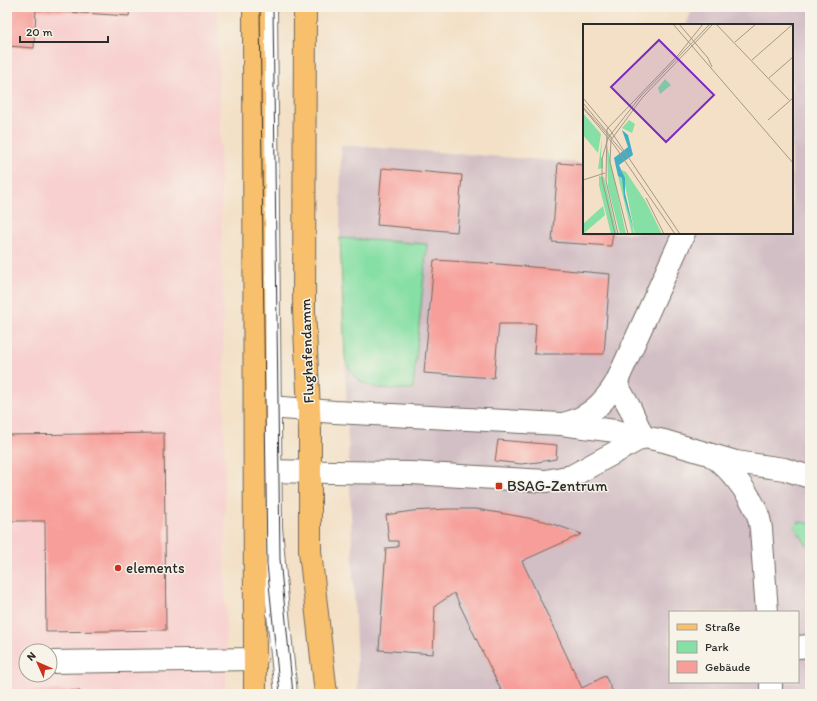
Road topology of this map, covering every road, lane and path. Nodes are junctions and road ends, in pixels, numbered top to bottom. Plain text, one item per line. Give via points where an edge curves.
1 (254, 7) edge
2 (266, 7) edge
3 (305, 7) edge
4 (684, 234) edge
5 (616, 383) junction
6 (262, 407) junction
7 (309, 410) junction
8 (561, 424) junction
9 (644, 437) junction
10 (706, 454) junction
11 (810, 464) edge
12 (784, 469) junction
13 (263, 471) junction
14 (310, 472) junction
15 (810, 477) edge
16 (766, 611) edge
17 (810, 646) edge
18 (799, 648) edge
19 (256, 658) junction
20 (58, 662) edge
21 (771, 683) edge
22 (256, 694) edge
23 (286, 694) edge
24 (326, 694) edge
25 (771, 694) edge

1 - 6 main road
2 - 6 lane
3 - 7 main road, Flughafendamm via 304,302
4 - 5 lane
5 - 8 lane via 602,402 588,414 571,423
5 - 9 lane
6 - 7 lane
6 - 13 main road
7 - 8 lane
7 - 14 main road, Flughafendamm
8 - 9 lane
9 - 10 lane
9 - 14 lane via 572,476 546,481 411,472
10 - 12 lane via 736,462
10 - 16 lane via 717,460 732,475 758,516
11 - 12 lane
12 - 15 lane
13 - 14 lane
13 - 19 main road
13 - 23 lane via 271,527
14 - 24 main road, Flughafendamm via 310,551
17 - 18 lane
19 - 20 lane
19 - 22 main road
21 - 25 lane

